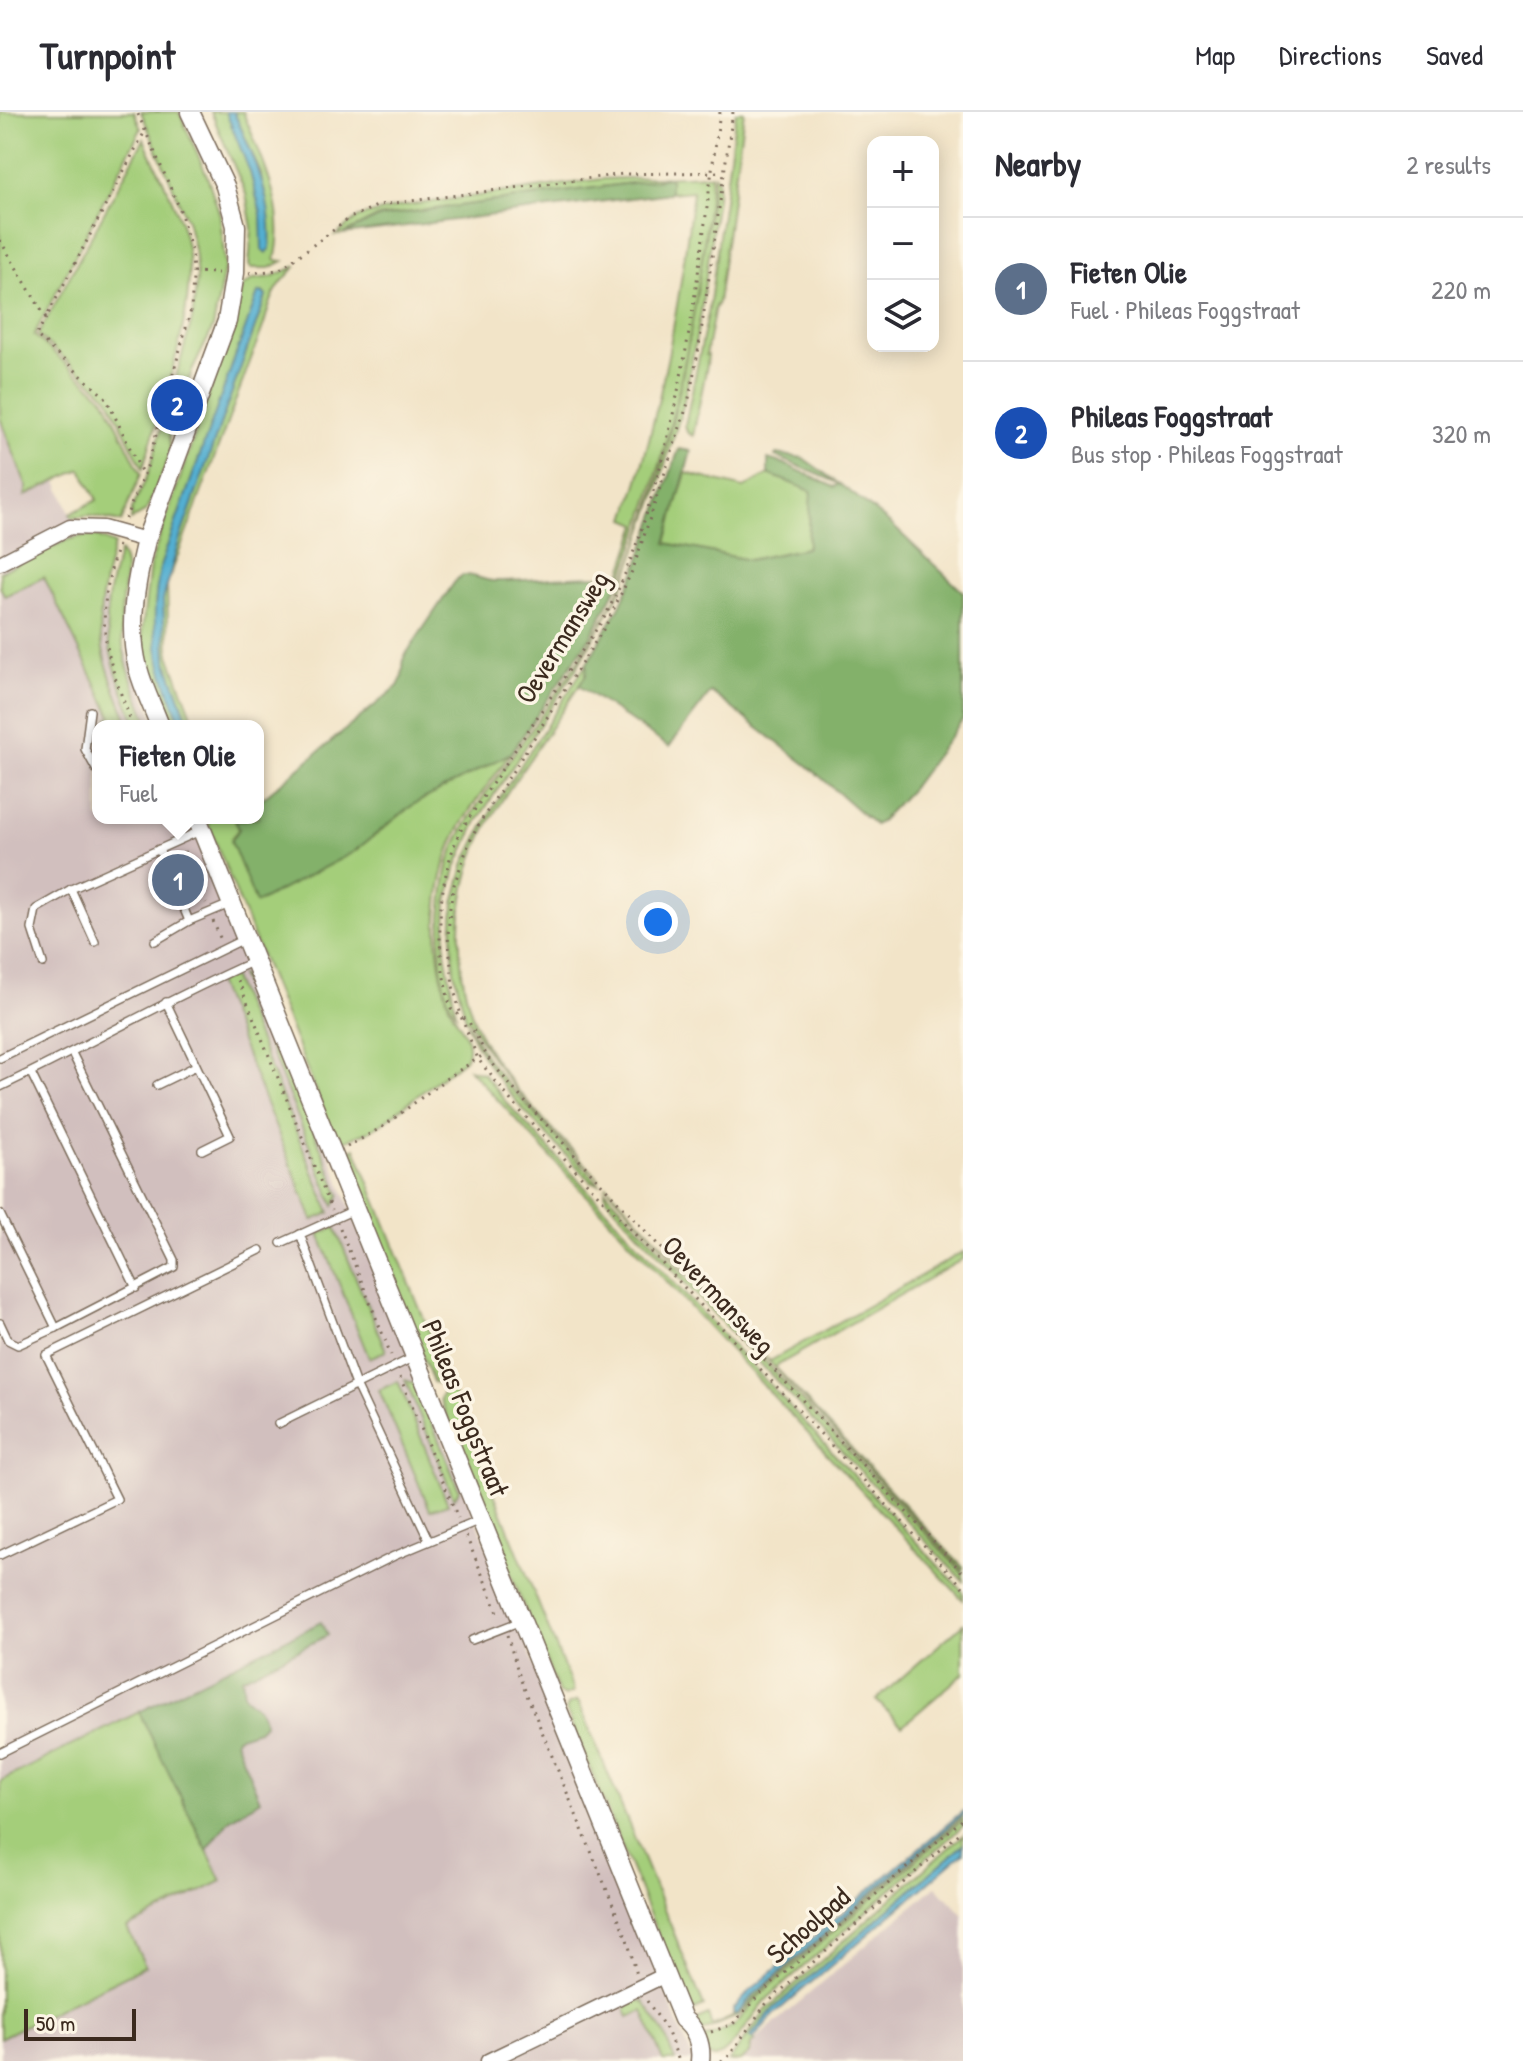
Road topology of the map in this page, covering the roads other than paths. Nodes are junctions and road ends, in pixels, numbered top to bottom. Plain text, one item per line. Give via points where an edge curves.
1 (190, 112) edge
2 (146, 540) junction
3 (0, 563) edge
4 (90, 711) dead end
5 (158, 720) edge
6 (92, 762) edge
7 (200, 824) edge
8 (159, 849) junction
9 (166, 867) dead end
10 (71, 889) junction
11 (177, 892) dead end
12 (232, 903) junction
13 (189, 921) junction
14 (246, 938) junction
15 (155, 941) dead end
16 (95, 942) dead end
17 (255, 960) junction
18 (43, 963) dead end
19 (166, 1002) junction
20 (72, 1053) junction
21 (0, 1058) edge
22 (196, 1066) junction
23 (31, 1073) junction
24 (157, 1085) dead end
25 (0, 1087) edge
26 (202, 1150) dead end
27 (356, 1209) junction
28 (0, 1214) edge
29 (300, 1234) junction
30 (281, 1243) dead end
31 (260, 1250) dead end
32 (136, 1288) junction
33 (0, 1323) edge
34 (56, 1328) junction
35 (414, 1357) junction
36 (356, 1385) junction
37 (278, 1424) dead end
38 (480, 1520) junction
39 (429, 1541) junction
40 (0, 1555) edge
41 (513, 1624) junction
42 (472, 1640) dead end
43 (0, 1753) edge
44 (665, 1975) junction
45 (488, 2061) edge
46 (699, 2061) edge

1 - 2 street via 225,186 236,226 235,273 227,321
2 - 3 street via 103,528 70,527
2 - 5 street via 132,622 137,667
4 - 6 lane via 85,749
7 - 8 lane
7 - 12 street, Phileas Foggstraat
8 - 9 lane
8 - 10 lane
10 - 16 lane
10 - 18 lane via 36,909 32,929
11 - 13 lane
12 - 13 lane
12 - 14 street, Phileas Foggstraat
13 - 15 lane
14 - 17 street, Phileas Foggstraat
14 - 21 lane
17 - 19 lane
17 - 27 street, Phileas Foggstraat
19 - 20 lane
19 - 22 lane
20 - 23 lane
20 - 32 lane via 175,1263 171,1271
22 - 24 lane
22 - 26 lane via 230,1136
23 - 25 lane
23 - 32 lane
27 - 29 lane
27 - 35 street, Phileas Foggstraat
28 - 34 lane
29 - 30 lane
29 - 36 lane
31 - 40 lane via 46,1355 117,1499
32 - 34 lane
33 - 34 lane via 8,1340 18,1345
35 - 36 lane
35 - 38 street, Phileas Foggstraat
36 - 37 lane
36 - 39 lane
38 - 39 lane
38 - 41 street, Phileas Foggstraat
39 - 43 lane
41 - 42 lane
41 - 44 street, Phileas Foggstraat
44 - 45 street
44 - 46 street, Phileas Foggstraat via 683,2019 680,2031 690,2055

